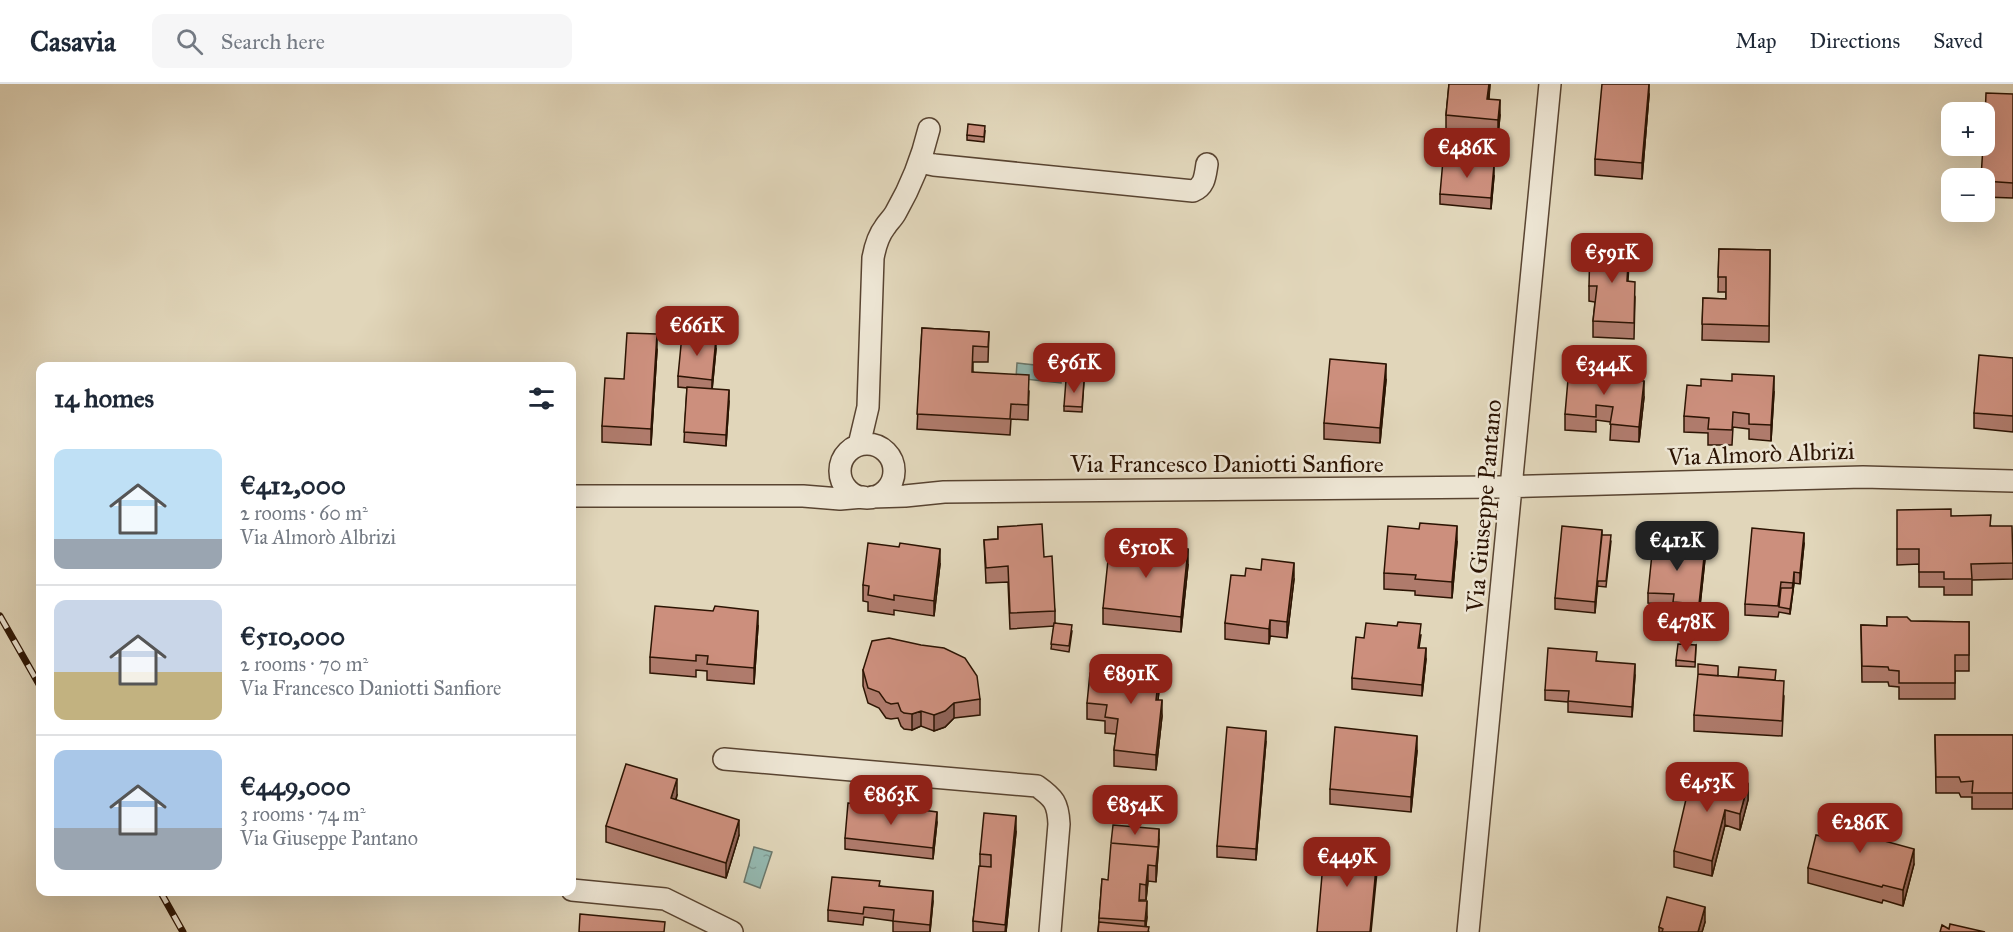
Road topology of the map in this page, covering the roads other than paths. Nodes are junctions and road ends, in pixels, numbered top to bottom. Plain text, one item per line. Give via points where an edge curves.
1 (1550, 84) edge
2 (929, 129) dead end
3 (920, 162) junction
4 (1207, 164) dead end
5 (868, 407) junction
6 (859, 445) junction
7 (889, 457) junction
8 (841, 473) junction
9 (2013, 481) edge
10 (1511, 487) junction
11 (944, 492) junction
12 (576, 496) edge
13 (803, 496) junction
14 (867, 497) junction
15 (724, 759) dead end
16 (576, 890) edge
17 (732, 932) edge
18 (1050, 932) edge
19 (1468, 932) edge

1 - 10 street, Via Giuseppe Pantano
2 - 3 street
3 - 4 street via 1193,191 1204,179
3 - 5 street via 895,215 883,229 873,258
5 - 6 street
5 - 7 street via 874,435
6 - 7 street via 876,445
6 - 8 street via 845,456
7 - 11 street, Via Francesco Daniotti Sanfiore via 908,479 922,488
7 - 14 street via 892,482 880,494
8 - 13 street via 823,490
8 - 14 street via 848,489
9 - 10 street, Via Almorò Albrizi via 1863,477
10 - 11 street, Via Francesco Daniotti Sanfiore
10 - 19 street, Via Giuseppe Pantano
11 - 14 street, Via Francesco Daniotti Sanfiore
12 - 13 street, Via Francesco Daniotti Sanfiore
13 - 14 street, Via Francesco Daniotti Sanfiore
15 - 18 street via 1037,786 1058,807
16 - 17 street via 665,899

